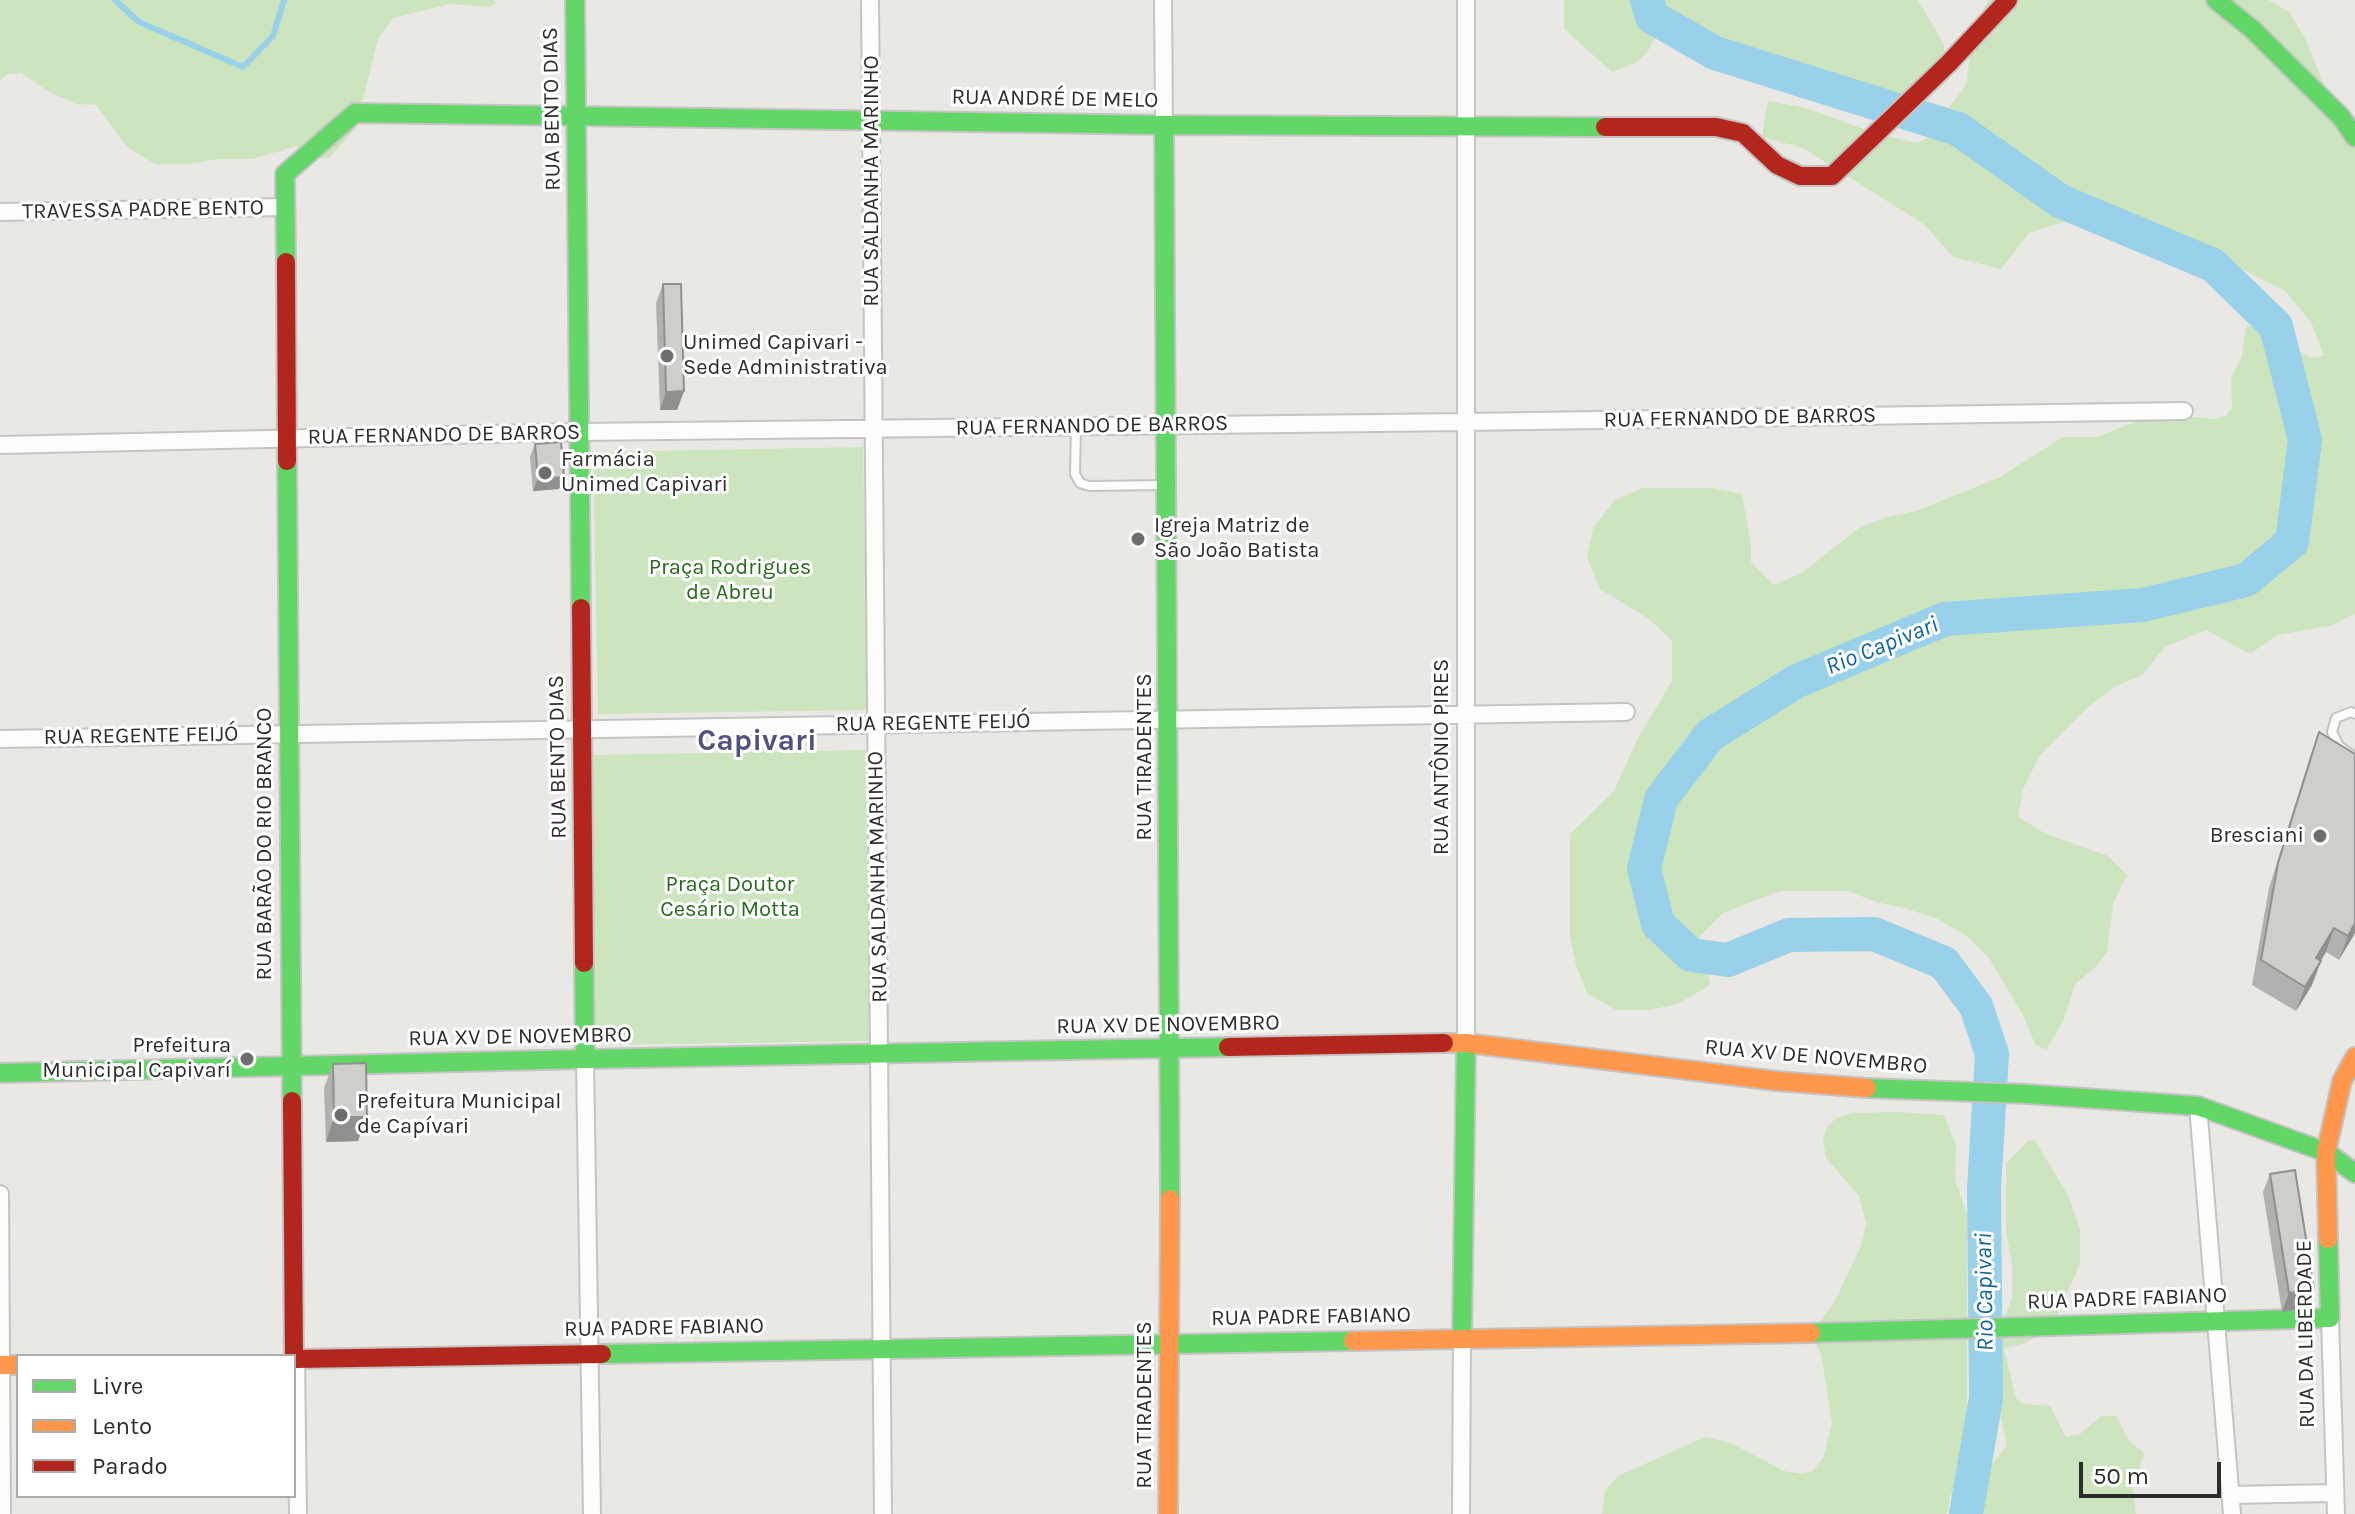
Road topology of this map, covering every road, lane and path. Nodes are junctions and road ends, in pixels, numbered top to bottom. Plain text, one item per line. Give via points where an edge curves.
1 (575, 0) edge
2 (870, 0) edge
3 (1163, 0) edge
4 (1466, 0) edge
5 (2008, 0) edge
6 (2216, 0) edge
7 (576, 116) junction
8 (871, 121) junction
9 (1164, 125) junction
10 (1466, 126) junction
11 (2355, 137) edge
12 (285, 174) joint
13 (285, 207) junction
14 (0, 212) edge
15 (2184, 411) dead end
16 (1466, 422) junction
17 (1166, 425) junction
18 (1076, 426) junction
19 (874, 429) junction
20 (579, 432) junction
21 (287, 438) junction
22 (0, 445) edge
23 (1167, 485) junction
24 (1626, 712) dead end
25 (2355, 714) edge
26 (1466, 715) junction
27 (1169, 720) junction
28 (877, 725) junction
29 (582, 727) junction
30 (289, 733) junction
31 (0, 739) edge
32 (2355, 757) edge
33 (1466, 1043) junction
34 (1171, 1049) junction
35 (880, 1054) junction
36 (2355, 1057) edge
37 (585, 1059) junction
38 (291, 1067) junction
39 (0, 1073) edge
40 (2198, 1106) junction
41 (2326, 1152) junction
42 (2355, 1173) edge
43 (0, 1194) edge
44 (2330, 1318) junction
45 (2215, 1320) junction
46 (1462, 1338) junction
47 (1169, 1343) junction
48 (882, 1348) junction
49 (590, 1353) junction
50 (295, 1354) edge
51 (296, 1359) edge
52 (6, 1365) edge
53 (296, 1411) edge
54 (2333, 1493) junction
55 (2230, 1495) junction
56 (2, 1514) edge
57 (298, 1514) edge
58 (592, 1514) edge
59 (883, 1514) edge
60 (1168, 1514) edge
61 (1461, 1514) edge
62 (2232, 1514) edge
63 (2336, 1514) edge

1 - 7 main road, RUA BENTO DIAS
2 - 8 street, RUA SALDANHA MARINHO
3 - 9 street, RUA TIRADENTES
4 - 10 street, RUA ANTÔNIO PIRES
5 - 10 main road, RUA ANDRÉ DE MELO via 1832,176 1800,176 1777,165 1743,133 1716,127
6 - 11 main road via 2252,29
7 - 8 main road, RUA ANDRÉ DE MELO
7 - 12 main road, RUA ANDRÉ DE MELO via 355,113
7 - 20 main road, RUA BENTO DIAS
8 - 9 main road, RUA ANDRÉ DE MELO
8 - 19 street, RUA SALDANHA MARINHO
9 - 10 main road, RUA ANDRÉ DE MELO
9 - 17 main road, RUA TIRADENTES
10 - 16 street, RUA ANTÔNIO PIRES
12 - 13 main road, RUA BARÃO DO RIO BRANCO
13 - 14 street, TRAVESSA PADRE BENTO
13 - 21 main road, RUA BARÃO DO RIO BRANCO
15 - 16 street, RUA FERNANDO DE BARROS
16 - 17 street, RUA FERNANDO DE BARROS
16 - 26 street, RUA ANTÔNIO PIRES
17 - 18 street, RUA FERNANDO DE BARROS
17 - 23 main road, RUA TIRADENTES
18 - 19 street, RUA FERNANDO DE BARROS
18 - 23 lane via 1075,474 1080,483
19 - 20 street, RUA FERNANDO DE BARROS
19 - 28 street, RUA SALDANHA MARINHO
20 - 21 street, RUA FERNANDO DE BARROS
20 - 29 main road, RUA BENTO DIAS
21 - 22 street, RUA FERNANDO DE BARROS
21 - 30 main road, RUA BARÃO DO RIO BRANCO
23 - 27 main road, RUA TIRADENTES
24 - 26 street, RUA REGENTE FEIJÓ
25 - 32 lane via 2336,718 2332,732 2339,746
26 - 27 street, RUA REGENTE FEIJÓ
26 - 33 street, RUA ANTÔNIO PIRES
27 - 28 street, RUA REGENTE FEIJÓ
27 - 34 main road, RUA TIRADENTES
28 - 29 street, RUA REGENTE FEIJÓ
28 - 35 street, RUA SALDANHA MARINHO
29 - 30 street, RUA REGENTE FEIJÓ
29 - 37 main road, RUA BENTO DIAS
30 - 31 street, RUA REGENTE FEIJÓ
30 - 38 main road, RUA BARÃO DO RIO BRANCO
33 - 34 main road, RUA XV DE NOVEMBRO
33 - 40 main road, RUA XV DE NOVEMBRO via 1777,1081
33 - 46 main road, RUA ANTÔNIO PIRES
34 - 35 main road, RUA XV DE NOVEMBRO
34 - 47 main road, RUA TIRADENTES
35 - 37 main road, RUA XV DE NOVEMBRO
35 - 48 street, RUA SALDANHA MARINHO
36 - 41 main road, RUA DA LIBERDADE via 2342,1081
37 - 38 main road, RUA XV DE NOVEMBRO
37 - 49 street, RUA BENTO DIAS
38 - 39 main road, RUA XV DE NOVEMBRO
38 - 50 main road, RUA BARÃO DO RIO BRANCO
40 - 41 main road, RUA XV DE NOVEMBRO
40 - 45 street
41 - 42 main road, RUA XV DE NOVEMBRO
41 - 44 main road, RUA DA LIBERDADE
43 - 52 street
44 - 45 main road, RUA PADRE FABIANO
44 - 54 street, RUA DA LIBERDADE
45 - 46 main road, RUA PADRE FABIANO
45 - 55 street
46 - 47 main road, RUA PADRE FABIANO
46 - 61 street, RUA ANTÔNIO PIRES
47 - 48 main road, RUA PADRE FABIANO
47 - 60 main road, RUA TIRADENTES
48 - 49 main road, RUA PADRE FABIANO
48 - 59 street, RUA SALDANHA MARINHO
49 - 51 main road, RUA PADRE FABIANO
49 - 58 street, RUA BENTO DIAS
52 - 56 street
53 - 57 street, RUA BARÃO DO RIO BRANCO
54 - 55 street
54 - 63 street, RUA DA LIBERDADE
55 - 62 street

